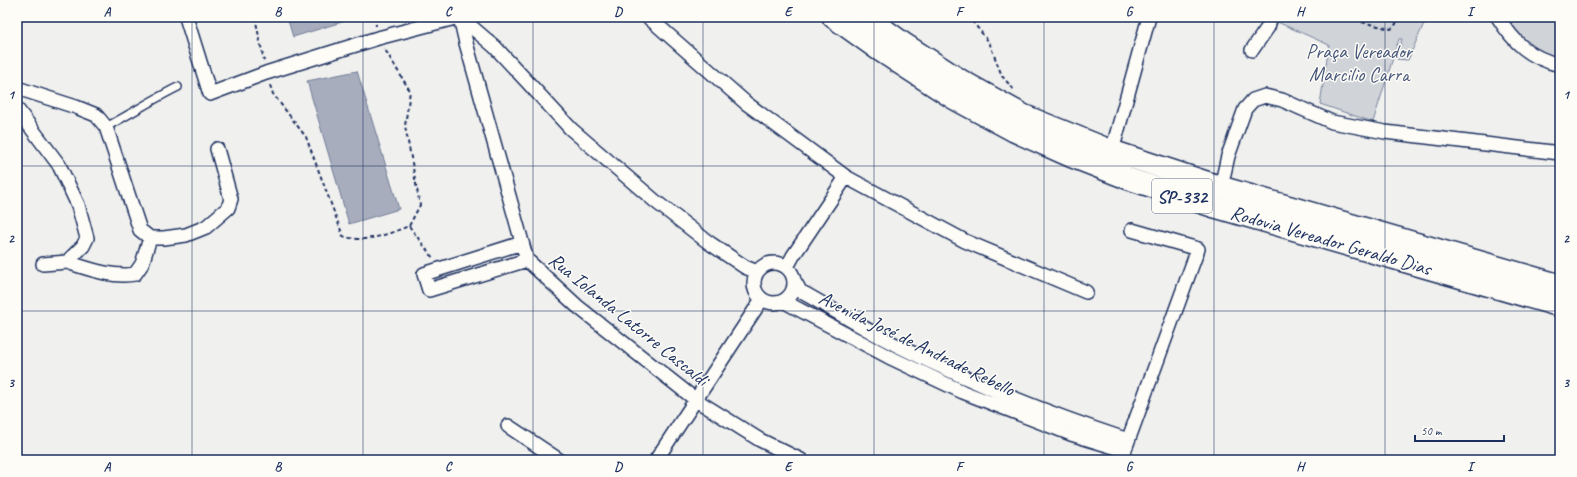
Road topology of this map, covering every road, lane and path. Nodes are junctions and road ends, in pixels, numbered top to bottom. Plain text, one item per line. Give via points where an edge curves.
1 (186, 17) edge
2 (255, 17) edge
3 (375, 17) edge
4 (460, 17) edge
5 (648, 17) edge
6 (833, 17) edge
7 (867, 17) edge
8 (966, 17) edge
9 (1149, 17) edge
10 (1271, 17) edge
11 (1349, 17) edge
12 (1398, 17) edge
13 (1498, 17) edge
14 (378, 38) junction
15 (1252, 50) dead end
16 (1560, 65) edge
17 (266, 73) junction
18 (178, 87) dead end
19 (17, 88) edge
20 (1019, 96) dead end
21 (17, 109) edge
22 (106, 127) junction
23 (217, 149) dead end
24 (1112, 151) junction
25 (1560, 153) edge
26 (846, 178) junction
27 (1220, 188) junction
28 (409, 226) junction
29 (1132, 230) dead end
30 (150, 238) junction
31 (522, 243) junction
32 (526, 260) junction
33 (67, 262) junction
34 (43, 264) dead end
35 (787, 267) junction
36 (439, 269) junction
37 (757, 272) junction
38 (795, 282) junction
39 (1560, 285) edge
40 (1086, 292) dead end
41 (762, 299) junction
42 (784, 301) junction
43 (1560, 306) edge
44 (696, 400) junction
45 (508, 426) dead end
46 (1124, 450) edge
47 (559, 460) edge
48 (656, 460) edge
49 (801, 460) edge

1 - 17 street via 210,94
2 - 17 path
3 - 14 path
4 - 14 street
4 - 31 street, Rua Iolanda Latorre Cascaldi
4 - 37 street via 495,47 571,129 643,191 708,242
5 - 26 street via 746,103
6 - 43 main road, Rodovia Vereador Geraldo Dias / SP-332 via 953,98 1014,131 1070,156 1129,179 1215,207
7 - 24 main road, Rodovia Vereador Geraldo Dias / SP-332 via 962,81 1023,114
8 - 20 path via 989,42 1002,76
9 - 24 street
10 - 15 street via 1268,27
11 - 12 path via 1391,29
13 - 16 street via 1507,32 1523,49 1545,61
14 - 17 street
14 - 28 path via 410,91 405,126 420,206
17 - 28 path via 273,94 306,137 343,236 353,240 369,239
18 - 22 lane
19 - 22 street via 96,115
21 - 33 street via 59,165 78,205 87,238 83,246
22 - 30 street via 140,230
23 - 30 street via 231,199 228,208 206,227 186,234
24 - 27 main road, Rodovia Vereador Geraldo Dias / SP-332
25 - 27 street via 1385,132 1332,122 1282,100 1265,96 1253,100 1245,109 1228,156
26 - 35 street
26 - 40 street via 965,241
27 - 39 main road, Rodovia Vereador Geraldo Dias / SP-332
28 - 36 path via 431,254
29 - 46 street via 1198,249
30 - 33 street via 142,264 135,274 124,276 99,272
31 - 32 street, Rua Iolanda Latorre Cascaldi
31 - 36 street
32 - 36 street via 429,290 424,274
32 - 44 street, Rua Iolanda Latorre Cascaldi via 577,306
33 - 34 street
35 - 37 street via 776,262 765,264
35 - 38 street
37 - 41 street via 754,284
38 - 42 street via 792,293
38 - 46 street, Avenida José de Andrade Rebello via 800,291 896,346
41 - 42 street via 772,303
41 - 44 street
42 - 46 street, Avenida José de Andrade Rebello via 889,357 962,392 1064,432
44 - 48 street
44 - 49 street, Rua Iolanda Latorre Cascaldi via 760,440
45 - 47 street

